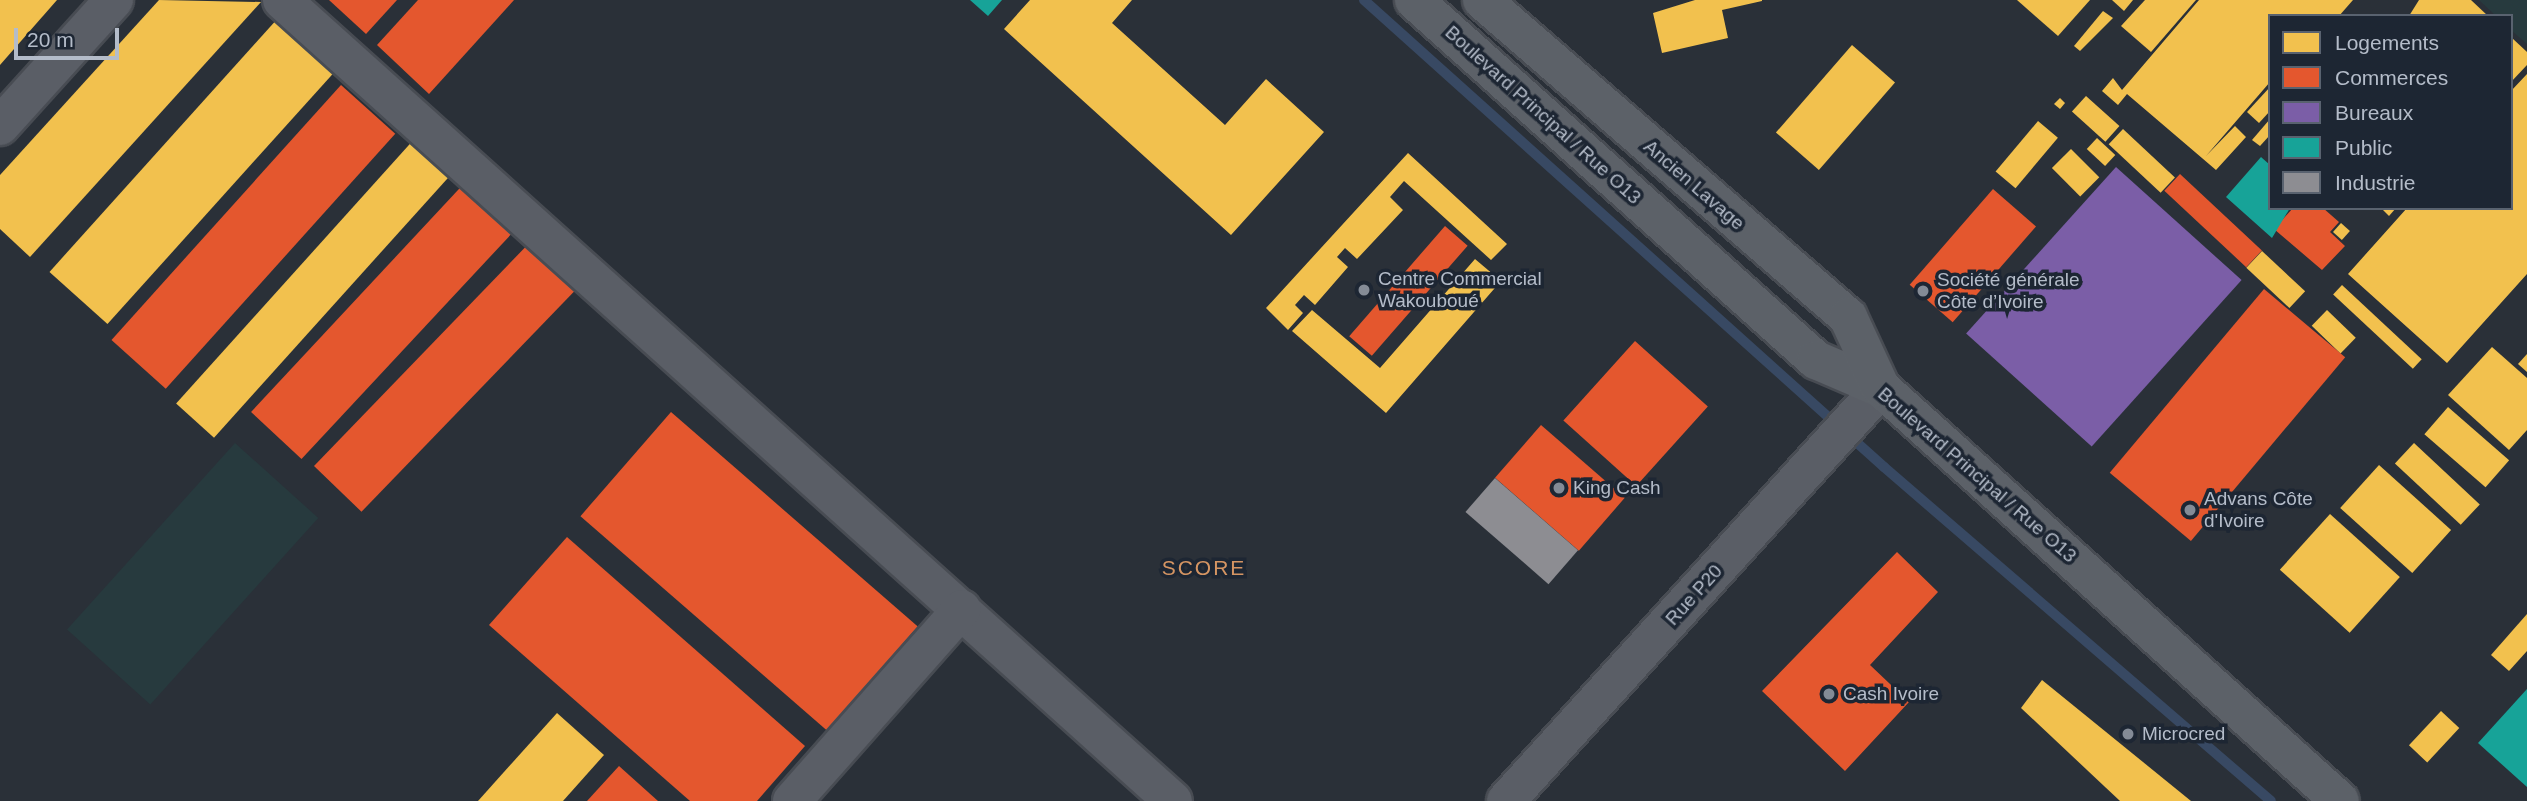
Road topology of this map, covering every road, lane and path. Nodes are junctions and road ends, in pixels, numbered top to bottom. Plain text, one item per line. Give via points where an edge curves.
1 (114, 0) edge
2 (282, 0) edge
3 (1414, 0) edge
4 (1482, 0) edge
5 (0, 126) edge
6 (1881, 388) junction
7 (962, 610) junction
8 (792, 801) edge
9 (1172, 801) edge
10 (1506, 801) edge
11 (2340, 801) edge

1 - 5 street
2 - 7 street
3 - 6 main road, Boulevard Principal / Rue O13 via 1816,360
4 - 6 main road, Ancien Lavage via 1848,317
6 - 10 street, Rue P20
6 - 11 main road, Boulevard Principal / Rue O13
7 - 8 street
7 - 9 street

